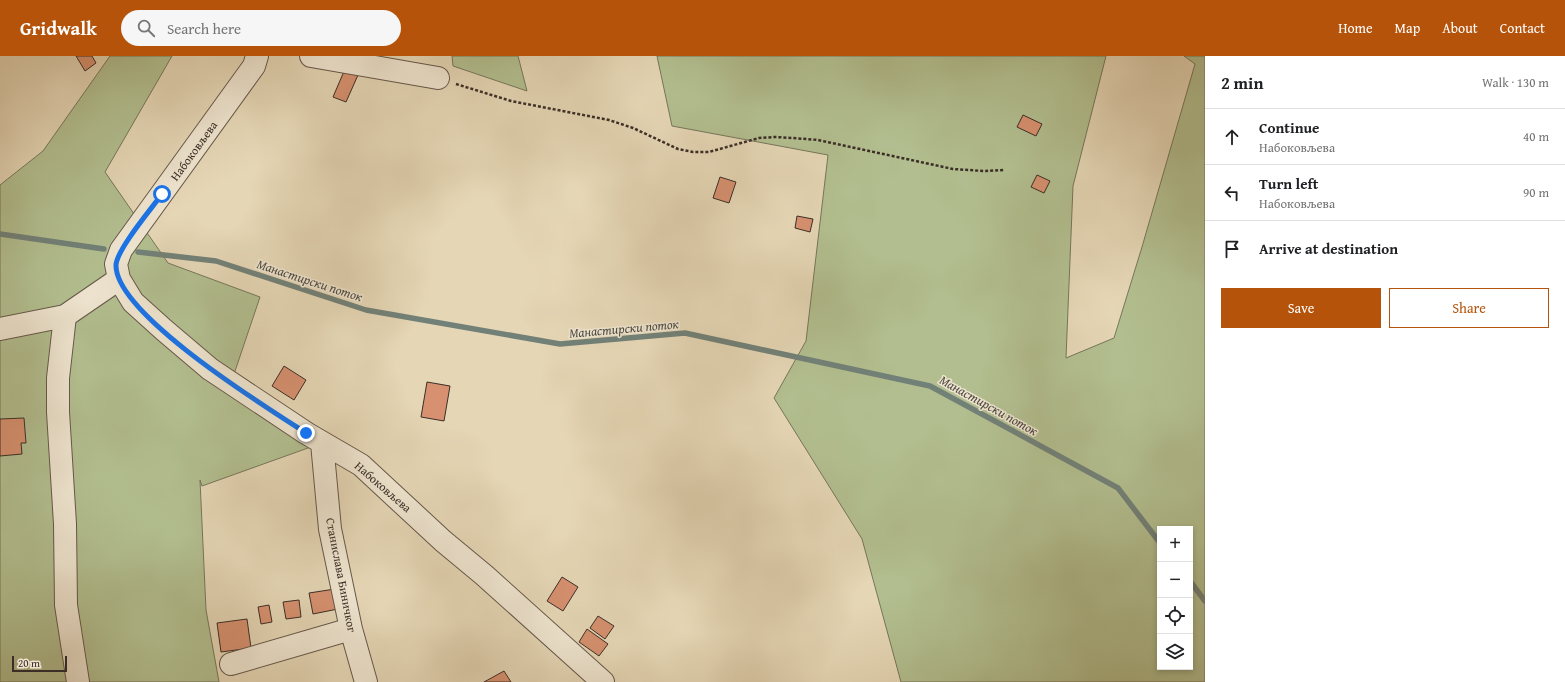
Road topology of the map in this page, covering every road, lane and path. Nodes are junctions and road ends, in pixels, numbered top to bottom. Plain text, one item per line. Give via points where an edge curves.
1 (257, 56) edge
2 (311, 56) edge
3 (438, 78) joint
4 (1004, 170) dead end
5 (119, 279) junction
6 (65, 316) junction
7 (0, 328) edge
8 (322, 443) junction
9 (351, 629) junction
10 (231, 664) dead end
11 (78, 682) edge
12 (366, 682) edge
13 (603, 682) edge

1 - 5 street, Набоковљева via 254,66 121,250 116,264
2 - 3 street
3 - 4 path via 511,101 608,120 634,128 678,149 693,152 709,152 759,138 793,138 818,140 953,169
5 - 6 street
5 - 8 street, Набоковљева via 133,302 202,364
6 - 7 street
6 - 11 street via 58,378 58,412 65,524 66,605
8 - 9 street, Станислава Биничког via 330,529
8 - 13 street, Набоковљева via 361,465
9 - 10 street
9 - 12 street, Станислава Биничког

